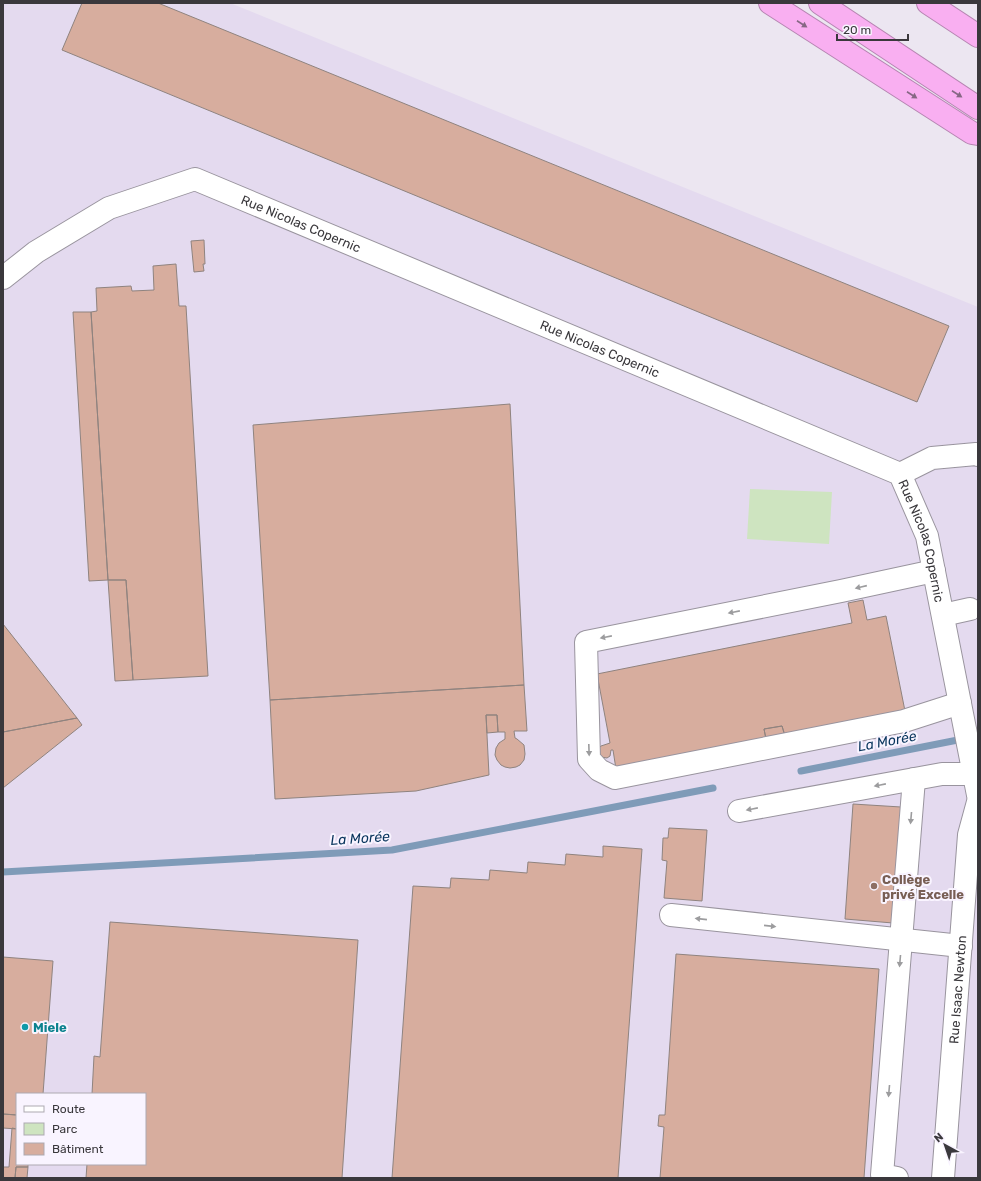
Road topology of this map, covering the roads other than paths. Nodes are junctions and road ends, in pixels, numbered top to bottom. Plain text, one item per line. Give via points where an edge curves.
1 (770, 3) edge
2 (820, 3) edge
3 (928, 3) edge
4 (978, 36) edge
5 (978, 108) edge
6 (978, 134) edge
7 (3, 278) edge
8 (978, 455) edge
9 (900, 474) junction
10 (934, 571) junction
11 (970, 609) dead end
12 (943, 615) junction
13 (961, 711) junction
14 (972, 764) junction
15 (914, 779) junction
16 (978, 795) edge
17 (978, 802) edge
18 (739, 812) dead end
19 (671, 915) dead end
20 (901, 940) junction
21 (961, 946) junction
22 (897, 1178) edge
23 (943, 1178) edge

1 -> 6 highway via 972,134
2 -> 5 highway
3 - 4 highway
7 - 9 street, Rue Nicolas Copernic via 36,252 109,208 195,179
8 - 9 street via 932,458
9 - 10 street, Rue Nicolas Copernic via 927,536
10 - 12 street, Rue Nicolas Copernic
10 -> 13 street via 586,642 590,759 599,770 615,778
11 - 12 street
12 - 13 street, Rue Nicolas Copernic
13 - 14 street, Rue Nicolas Copernic
14 - 15 street via 942,774
14 - 16 street, Rue Nicolas Copernic
15 -> 18 street
15 -> 20 street
17 - 21 street, Rue Isaac Newton via 969,835
19 - 20 street
20 - 21 street
20 -> 22 street via 882,1175
21 - 23 street, Rue Isaac Newton

